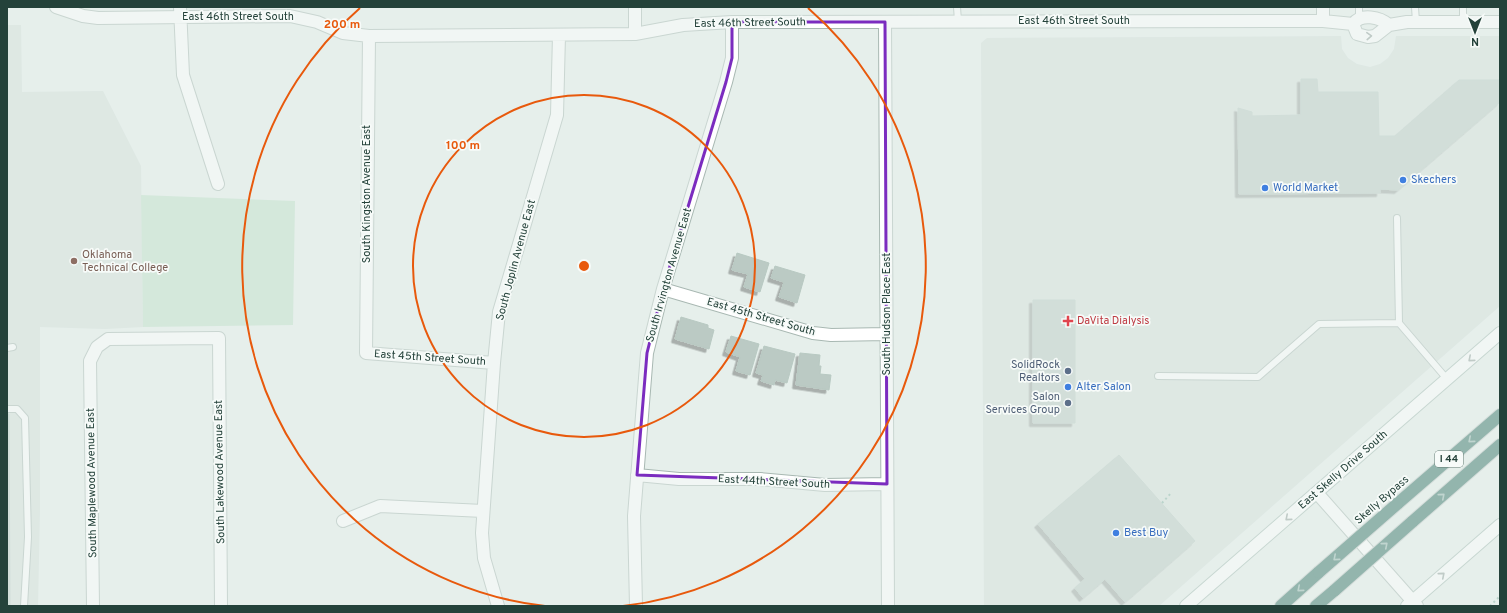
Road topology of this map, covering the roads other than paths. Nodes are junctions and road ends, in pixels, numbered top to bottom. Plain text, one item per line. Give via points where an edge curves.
1 (56, 7) edge
2 (635, 7) edge
3 (957, 7) edge
4 (1323, 7) edge
5 (1415, 7) edge
6 (1463, 7) edge
7 (180, 12) edge
8 (1357, 17) edge
9 (958, 21) junction
10 (1323, 21) junction
11 (732, 22) junction
12 (884, 22) junction
13 (1416, 22) junction
14 (1463, 22) junction
15 (1500, 22) edge
16 (1389, 25) junction
17 (635, 34) junction
18 (559, 35) junction
19 (369, 36) junction
20 (218, 184) dead end
21 (1397, 218) dead end
22 (663, 289) junction
23 (1399, 322) junction
24 (1500, 333) edge
25 (886, 334) junction
26 (366, 353) joint
27 (90, 360) joint
28 (494, 363) junction
29 (1158, 376) dead end
30 (1448, 379) junction
31 (7, 409) edge
32 (1500, 414) edge
33 (1500, 445) edge
34 (637, 475) junction
35 (887, 484) junction
36 (1317, 493) junction
37 (483, 511) junction
38 (343, 521) dead end
39 (1500, 525) edge
40 (1412, 604) edge
41 (24, 606) edge
42 (93, 606) edge
43 (221, 606) edge
44 (498, 606) edge
45 (636, 606) edge
46 (888, 606) edge
47 (1186, 606) edge
48 (1281, 606) edge
49 (1316, 606) edge

1 - 7 street, East 46th Street South via 98,18
2 - 17 street
3 - 9 lane
4 - 10 street
5 - 13 lane
6 - 14 lane
7 - 19 street, East 46th Street South via 290,16 317,22 343,33
7 - 20 street via 183,75
8 - 10 street, East 46th Street South
8 - 16 street, East 46th Street South via 1382,19
8 -> 16 street, East 46th Street South via 1357,34 1368,37 1380,33
9 - 10 street, East 46th Street South
9 - 12 street, East 46th Street South
11 - 12 street, East 46th Street South
11 - 17 street, East 46th Street South via 683,25
11 - 22 street, South Irvington Avenue East via 732,58 726,82
12 - 25 street, South Hudson Place East
13 - 14 street, East 46th Street South
13 - 16 street, East 46th Street South
14 - 15 street, East 46th Street South
17 - 18 street, East 46th Street South
18 - 19 street, East 46th Street South
18 - 28 street, South Joplin Avenue East via 557,115 500,312
19 - 26 street, South Kingston Avenue East
21 - 23 lane
22 - 25 street, East 45th Street South via 813,333
22 - 34 street, South Irvington Avenue East via 647,353
23 - 29 lane via 1319,324 1258,377
23 - 30 lane
24 -> 30 street, East Skelly Drive South
25 - 35 street, South Hudson Place East
26 - 28 street, East 45th Street South
27 - 42 street, South Maplewood Avenue East
27 - 43 street, South Lakewood Avenue East via 97,347 108,339 218,338
28 - 37 street, South Joplin Avenue East
30 - 36 street, East Skelly Drive South
31 - 41 lane via 17,409 25,418 28,537
32 -> 48 highway, Skelly Bypass / I 44, bridge
49 -> 33 highway, I 44, bridge
34 - 35 street, East 44th Street South via 679,479 760,479 824,485
34 - 45 street, South Irvington Avenue East via 634,516
35 - 46 street, South Hudson Place East
36 - 40 street
36 -> 47 street, East Skelly Drive South
37 - 38 street via 380,506
37 - 44 street, South Joplin Avenue East via 484,558
40 -> 39 street

